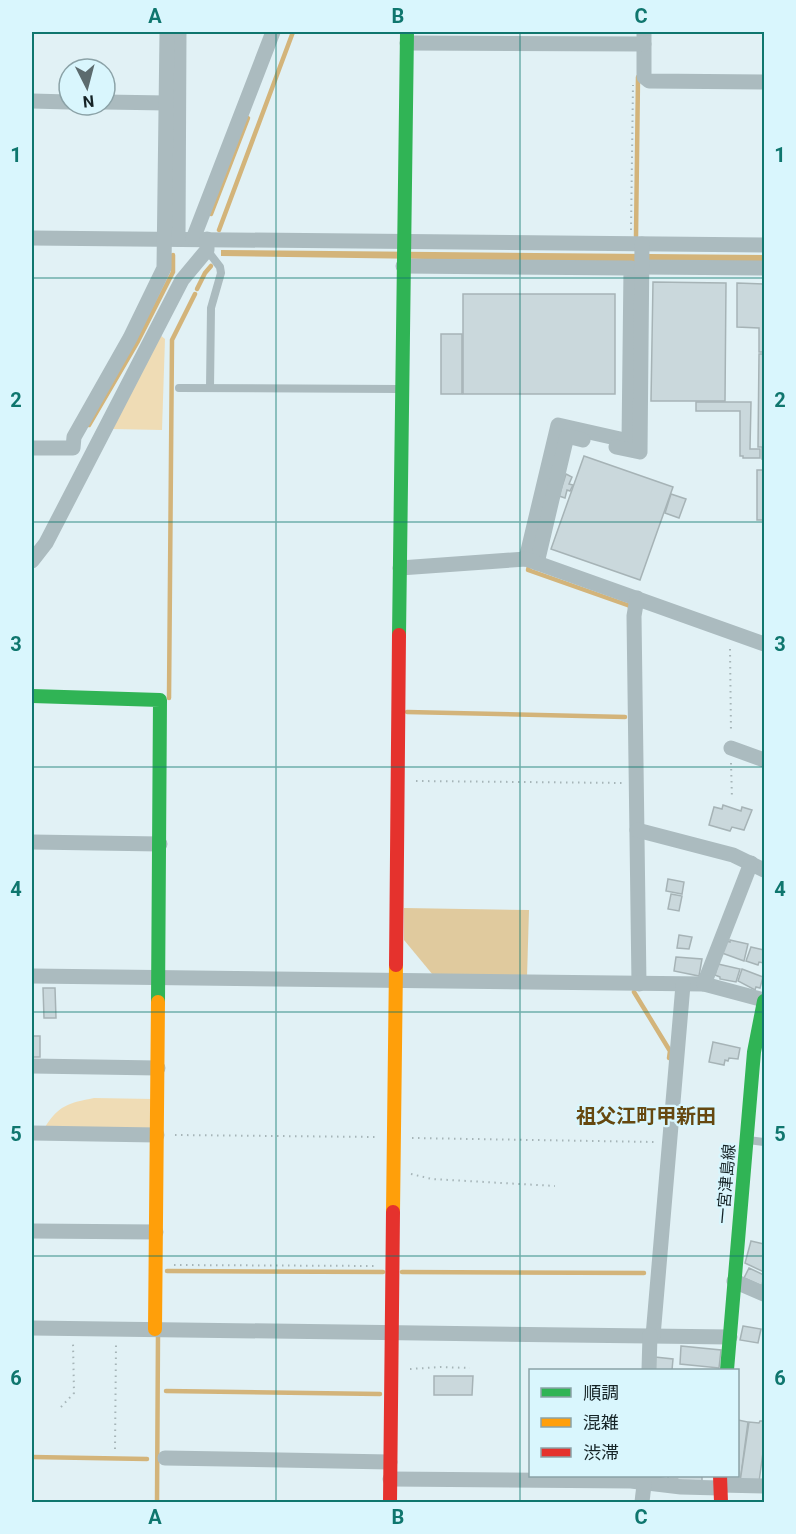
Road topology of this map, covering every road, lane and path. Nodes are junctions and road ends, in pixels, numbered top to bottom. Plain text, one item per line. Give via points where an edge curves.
1 (167, 32) edge
2 (179, 32) edge
3 (273, 32) edge
4 (407, 37) edge
5 (644, 38) edge
6 (633, 80) dead end
7 (765, 82) edge
8 (32, 101) edge
9 (57, 102) edge
10 (117, 102) edge
11 (167, 103) junction
12 (32, 238) edge
13 (190, 241) junction
14 (765, 245) edge
15 (403, 254) junction
16 (638, 262) junction
17 (765, 268) edge
18 (179, 388) dead end
19 (210, 388) junction
20 (402, 389) junction
21 (32, 448) edge
22 (32, 561) edge
23 (532, 561) junction
24 (400, 567) junction
25 (637, 598) junction
26 (729, 632) junction
27 (765, 644) edge
28 (32, 696) edge
29 (731, 748) junction
30 (765, 760) edge
31 (398, 780) junction
32 (623, 783) dead end
33 (732, 799) dead end
34 (637, 830) junction
35 (32, 842) edge
36 (160, 844) junction
37 (758, 867) edge
38 (32, 976) edge
39 (159, 977) junction
40 (396, 980) junction
41 (639, 984) junction
42 (704, 984) junction
43 (683, 985) junction
44 (765, 1001) edge
45 (32, 1066) edge
46 (158, 1068) junction
47 (32, 1133) edge
48 (162, 1135) junction
49 (394, 1137) junction
50 (746, 1140) junction
51 (670, 1142) junction
52 (765, 1142) edge
53 (394, 1171) junction
54 (555, 1186) dead end
55 (32, 1231) edge
56 (156, 1232) junction
57 (165, 1265) dead end
58 (393, 1266) junction
59 (734, 1281) junction
60 (765, 1294) edge
61 (32, 1328) edge
62 (73, 1328) junction
63 (116, 1329) junction
64 (155, 1329) junction
65 (392, 1332) junction
66 (652, 1335) junction
67 (730, 1337) junction
68 (470, 1368) dead end
69 (649, 1369) edge
70 (727, 1369) edge
71 (392, 1370) junction
72 (61, 1407) dead end
73 (115, 1449) dead end
74 (165, 1458) dead end
75 (390, 1462) junction
76 (390, 1479) junction
77 (644, 1479) edge
78 (765, 1486) edge
79 (720, 1488) edge
80 (390, 1503) edge
81 (642, 1503) edge

1 - 11 street
2 - 13 street
3 - 13 street
4 - 5 street
4 - 15 street
5 - 7 street via 644,77 649,81
6 - 16 path
8 - 9 street
10 - 11 street
11 - 13 street
12 - 13 street
13 - 15 street
13 - 19 lane via 220,267 211,308
13 - 21 street via 164,268 74,437 73,448
13 - 22 street via 182,280 46,543
14 - 16 street
15 - 16 street
15 - 16 street via 631,268
15 - 20 street
16 - 17 street
16 - 23 street via 635,409 640,452 567,436
18 - 19 lane
19 - 20 lane
20 - 24 street
23 - 24 street
23 - 25 street
24 - 31 street
25 - 26 street
25 - 34 street
26 - 27 street
26 - 29 path
28 - 36 street via 160,700
29 - 30 street
29 - 33 path
31 - 32 path
31 - 40 street
34 - 37 street via 733,855
34 - 41 street
35 - 36 street
36 - 39 street
37 - 42 street
38 - 39 street
39 - 40 street
39 - 46 street
40 - 41 street
40 - 49 street
41 - 43 street
42 - 43 street
42 - 44 street
43 - 51 street
44 - 50 street, 一宮津島線 via 755,1040
45 - 46 street
46 - 48 street
47 - 48 street
48 - 49 path
48 - 56 street
49 - 51 path
49 - 53 street
50 - 52 lane
50 - 59 street, 一宮津島線
51 - 66 street
53 - 54 path via 432,1179
53 - 58 street
55 - 56 street
56 - 64 street
57 - 58 path
58 - 65 street
59 - 60 street
59 - 67 street, 一宮津島線
61 - 62 street
62 - 63 street
62 - 72 path via 74,1393
63 - 64 street
63 - 73 path
64 - 65 street
65 - 66 street
65 - 71 street
66 - 67 street
66 - 69 street
67 - 70 street, 一宮津島線
68 - 71 path
71 - 75 street
74 - 75 street
75 - 76 street
76 - 77 street
76 - 80 street
77 - 79 street via 681,1488
77 - 81 street
78 - 79 street

